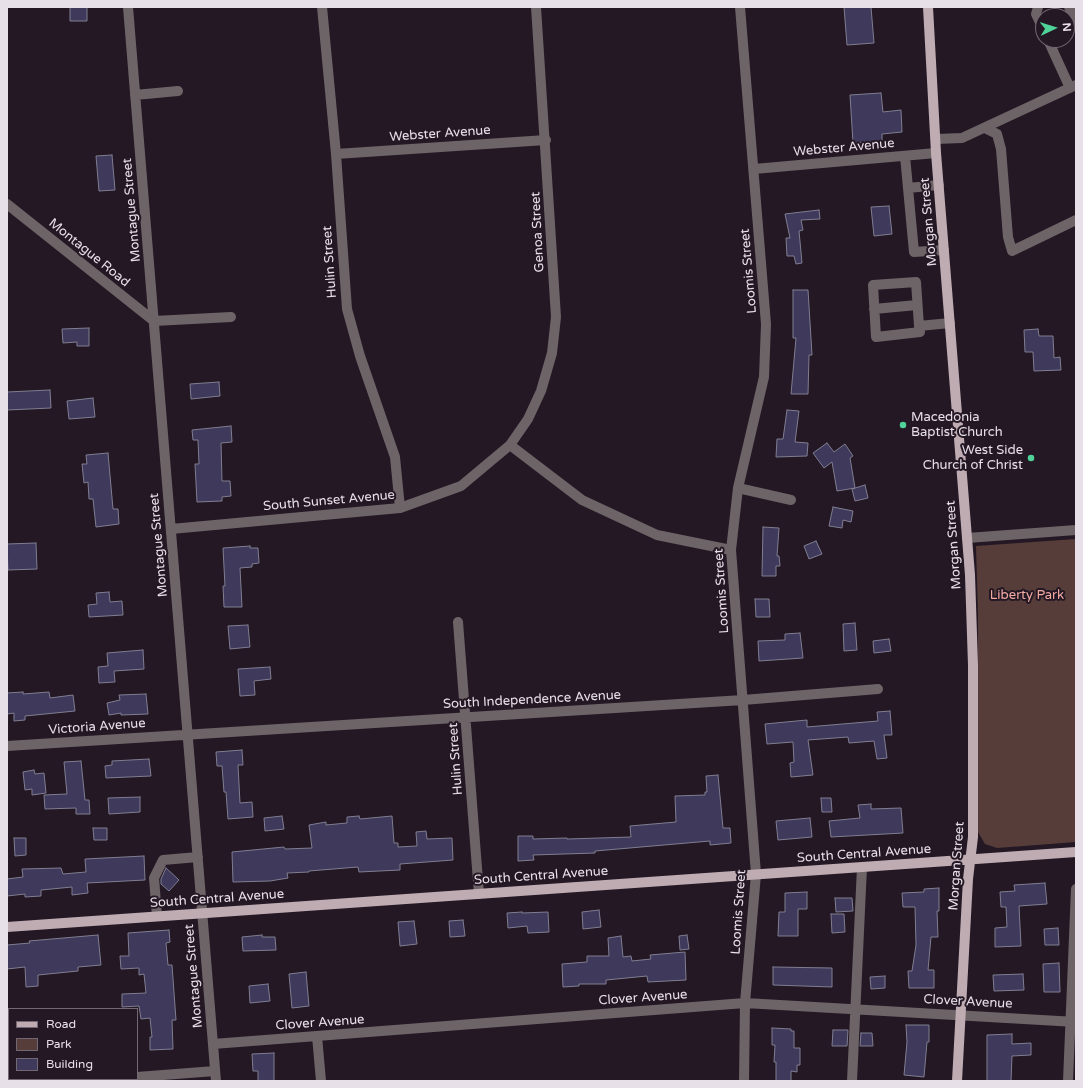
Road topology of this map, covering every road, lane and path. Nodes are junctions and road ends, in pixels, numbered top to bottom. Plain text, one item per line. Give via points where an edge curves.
1 (128, 7) edge
2 (322, 7) edge
3 (536, 7) edge
4 (740, 7) edge
5 (928, 7) edge
6 (1069, 7) edge
7 (1076, 22) edge
8 (1052, 48) edge
9 (1073, 86) edge
10 (178, 91) dead end
11 (135, 95) junction
12 (985, 128) junction
13 (936, 139) junction
14 (546, 140) junction
15 (336, 154) junction
16 (936, 154) junction
17 (905, 156) junction
18 (754, 169) junction
19 (939, 185) junction
20 (908, 188) junction
21 (7, 204) edge
22 (1076, 220) edge
23 (944, 250) junction
24 (917, 304) junction
25 (874, 309) junction
26 (231, 317) dead end
27 (154, 322) junction
28 (950, 323) junction
29 (919, 326) junction
30 (510, 445) junction
31 (738, 488) junction
32 (791, 500) dead end
33 (400, 508) junction
34 (171, 529) junction
35 (1076, 530) edge
36 (967, 538) junction
37 (731, 550) junction
38 (458, 622) dead end
39 (878, 689) dead end
40 (743, 700) junction
41 (466, 716) junction
42 (188, 734) junction
43 (7, 746) edge
44 (1076, 852) edge
45 (198, 857) junction
46 (971, 858) junction
47 (862, 867) junction
48 (756, 874) junction
49 (1076, 889) edge
50 (479, 894) junction
51 (202, 913) junction
52 (157, 916) junction
53 (7, 927) edge
54 (745, 1003) junction
55 (856, 1009) junction
56 (960, 1014) junction
57 (1073, 1022) edge
58 (318, 1036) junction
59 (213, 1044) junction
60 (216, 1076) edge
61 (138, 1077) edge
62 (101, 1080) edge
63 (88, 1081) edge
64 (321, 1081) edge
65 (744, 1081) edge
66 (852, 1081) edge
67 (957, 1081) edge
68 (1068, 1081) edge

1 - 11 street, Montague Street
2 - 15 street, Hulin Street
3 - 14 street, Genoa Street
4 - 18 street, Loomis Street
5 - 13 main road, Morgan Street
6 - 7 street
8 - 9 street
9 - 12 street
10 - 11 street
11 - 27 street, Montague Street
12 - 13 street via 962,138
12 - 22 street via 997,134 1001,149 1008,237 1012,251
13 - 16 main road, Morgan Street
14 - 15 street, Webster Avenue
14 - 30 street, Genoa Street via 556,317 552,353 541,391 528,418
15 - 33 street, Hulin Street via 347,309 360,356 396,457
16 - 17 street, Webster Avenue
16 - 19 main road, Morgan Street
17 - 18 street, Webster Avenue
17 - 20 street
18 - 31 street, Loomis Street via 766,324 764,377
19 - 20 street
19 - 23 main road, Morgan Street
20 - 23 street via 914,252
21 - 27 street, Montague Road
23 - 28 main road, Morgan Street
24 - 25 street
24 - 25 street via 916,282 873,285
24 - 29 street
25 - 29 street via 876,337 920,332
26 - 27 street
27 - 34 street, Montague Street
28 - 29 street
28 - 36 main road, Morgan Street
30 - 33 street, South Sunset Avenue via 461,486
30 - 37 street via 582,500 657,535
31 - 32 street
31 - 37 street, Loomis Street
33 - 34 street, South Sunset Avenue
34 - 42 street, Montague Street
35 - 36 street
36 - 46 main road, Morgan Street via 973,665 974,797
37 - 40 street, Loomis Street
38 - 41 street, Hulin Street
39 - 40 street, South Independence Avenue
40 - 41 street, South Independence Avenue
40 - 48 street, Loomis Street
41 - 42 street, South Independence Avenue
41 - 50 street, Hulin Street
42 - 43 street, Victoria Avenue
42 - 45 street, Montague Street
44 - 46 main road, South Central Avenue
45 - 51 street, Montague Street
45 - 52 street via 163,860 154,878
46 - 47 main road, South Central Avenue
46 - 56 main road, Morgan Street
47 - 48 main road, South Central Avenue
47 - 55 street
48 - 50 main road, South Central Avenue
48 - 54 street, Loomis Street
49 - 57 street
50 - 51 main road, South Central Avenue
51 - 52 main road, South Central Avenue
51 - 59 street, Montague Street
52 - 53 main road, South Central Avenue
54 - 55 street, Clover Avenue
54 - 58 street, Clover Avenue
54 - 65 street, Loomis Street
55 - 56 street, Clover Avenue
55 - 66 street
56 - 57 street, Clover Avenue
56 - 67 main road, Morgan Street
57 - 68 street
58 - 59 street, Clover Avenue
58 - 64 street
59 - 60 street, Montague Street
60 - 61 street
62 - 63 street

